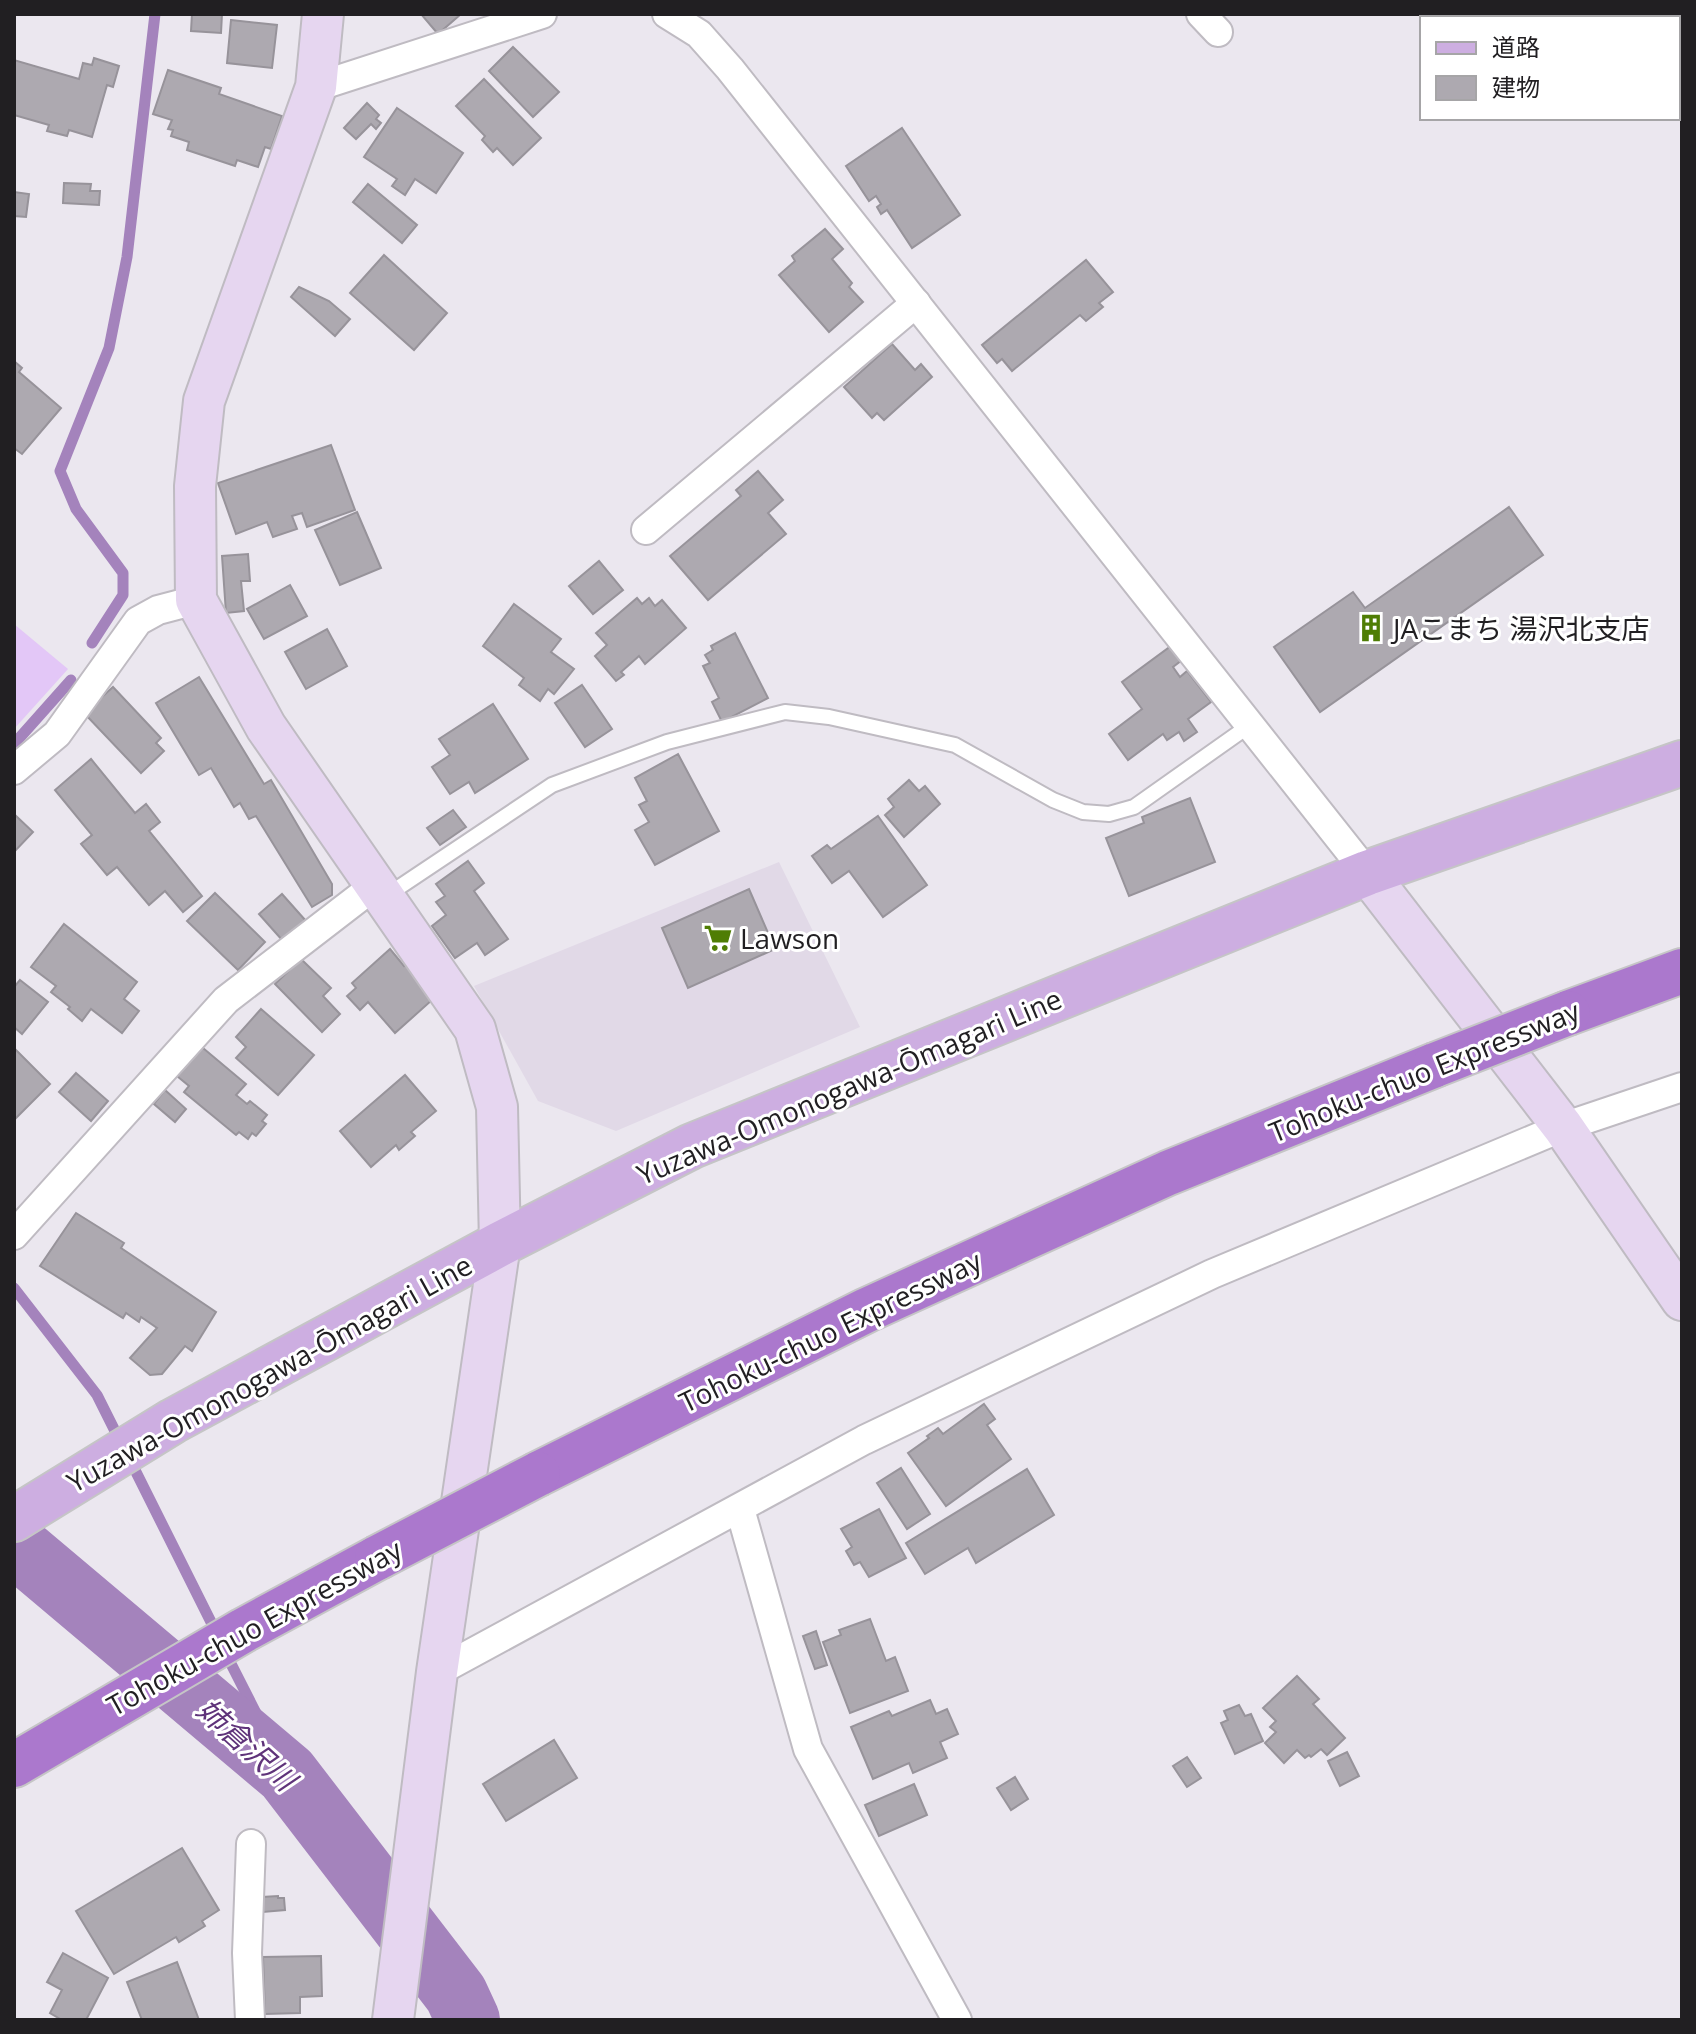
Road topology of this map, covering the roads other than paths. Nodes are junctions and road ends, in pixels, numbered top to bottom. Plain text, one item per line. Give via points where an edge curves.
1 (323, 14) edge
2 (542, 14) edge
3 (667, 14) edge
4 (316, 87) junction
5 (916, 303) junction
6 (646, 530) dead end
7 (196, 600) junction
8 (1250, 725) junction
9 (1682, 763) edge
10 (14, 770) edge
11 (1367, 873) junction
12 (378, 892) junction
13 (1682, 971) edge
14 (1682, 1087) edge
15 (1563, 1127) junction
16 (14, 1235) edge
17 (500, 1244) junction
18 (1682, 1300) edge
19 (740, 1509) junction
20 (14, 1519) edge
21 (437, 1672) junction
22 (14, 1765) edge
23 (251, 1844) dead end
24 (393, 2018) edge
25 (250, 2020) edge
26 (957, 2020) edge

1 - 4 street
2 - 4 street
3 - 5 street via 699,34 730,69
4 - 7 street via 204,401 195,486
5 - 6 street
5 - 8 street
7 - 10 street via 138,621 57,734
7 - 12 street via 266,727
8 - 11 street
8 - 12 lane via 1134,807 1109,814 1083,812 1053,800 955,745 785,712 667,742 552,785
9 - 11 main road, Yuzawa-Omonogawa-Ōmagari Line
11 - 15 street
11 - 17 main road, Yuzawa-Omonogawa-Ōmagari Line via 692,1146
12 - 16 street via 226,1000
12 - 17 street via 479,1040 497,1107
13 - 22 highway, Tohoku-chuo Expressway, bridge via 1168,1173 881,1303 377,1558
14 - 15 street
15 - 18 street
15 - 19 street via 1212,1274 864,1440
17 - 20 main road, Yuzawa-Omonogawa-Ōmagari Line via 173,1421
17 - 21 street
19 - 21 street
19 - 26 street via 808,1749
21 - 24 street
23 - 25 street

